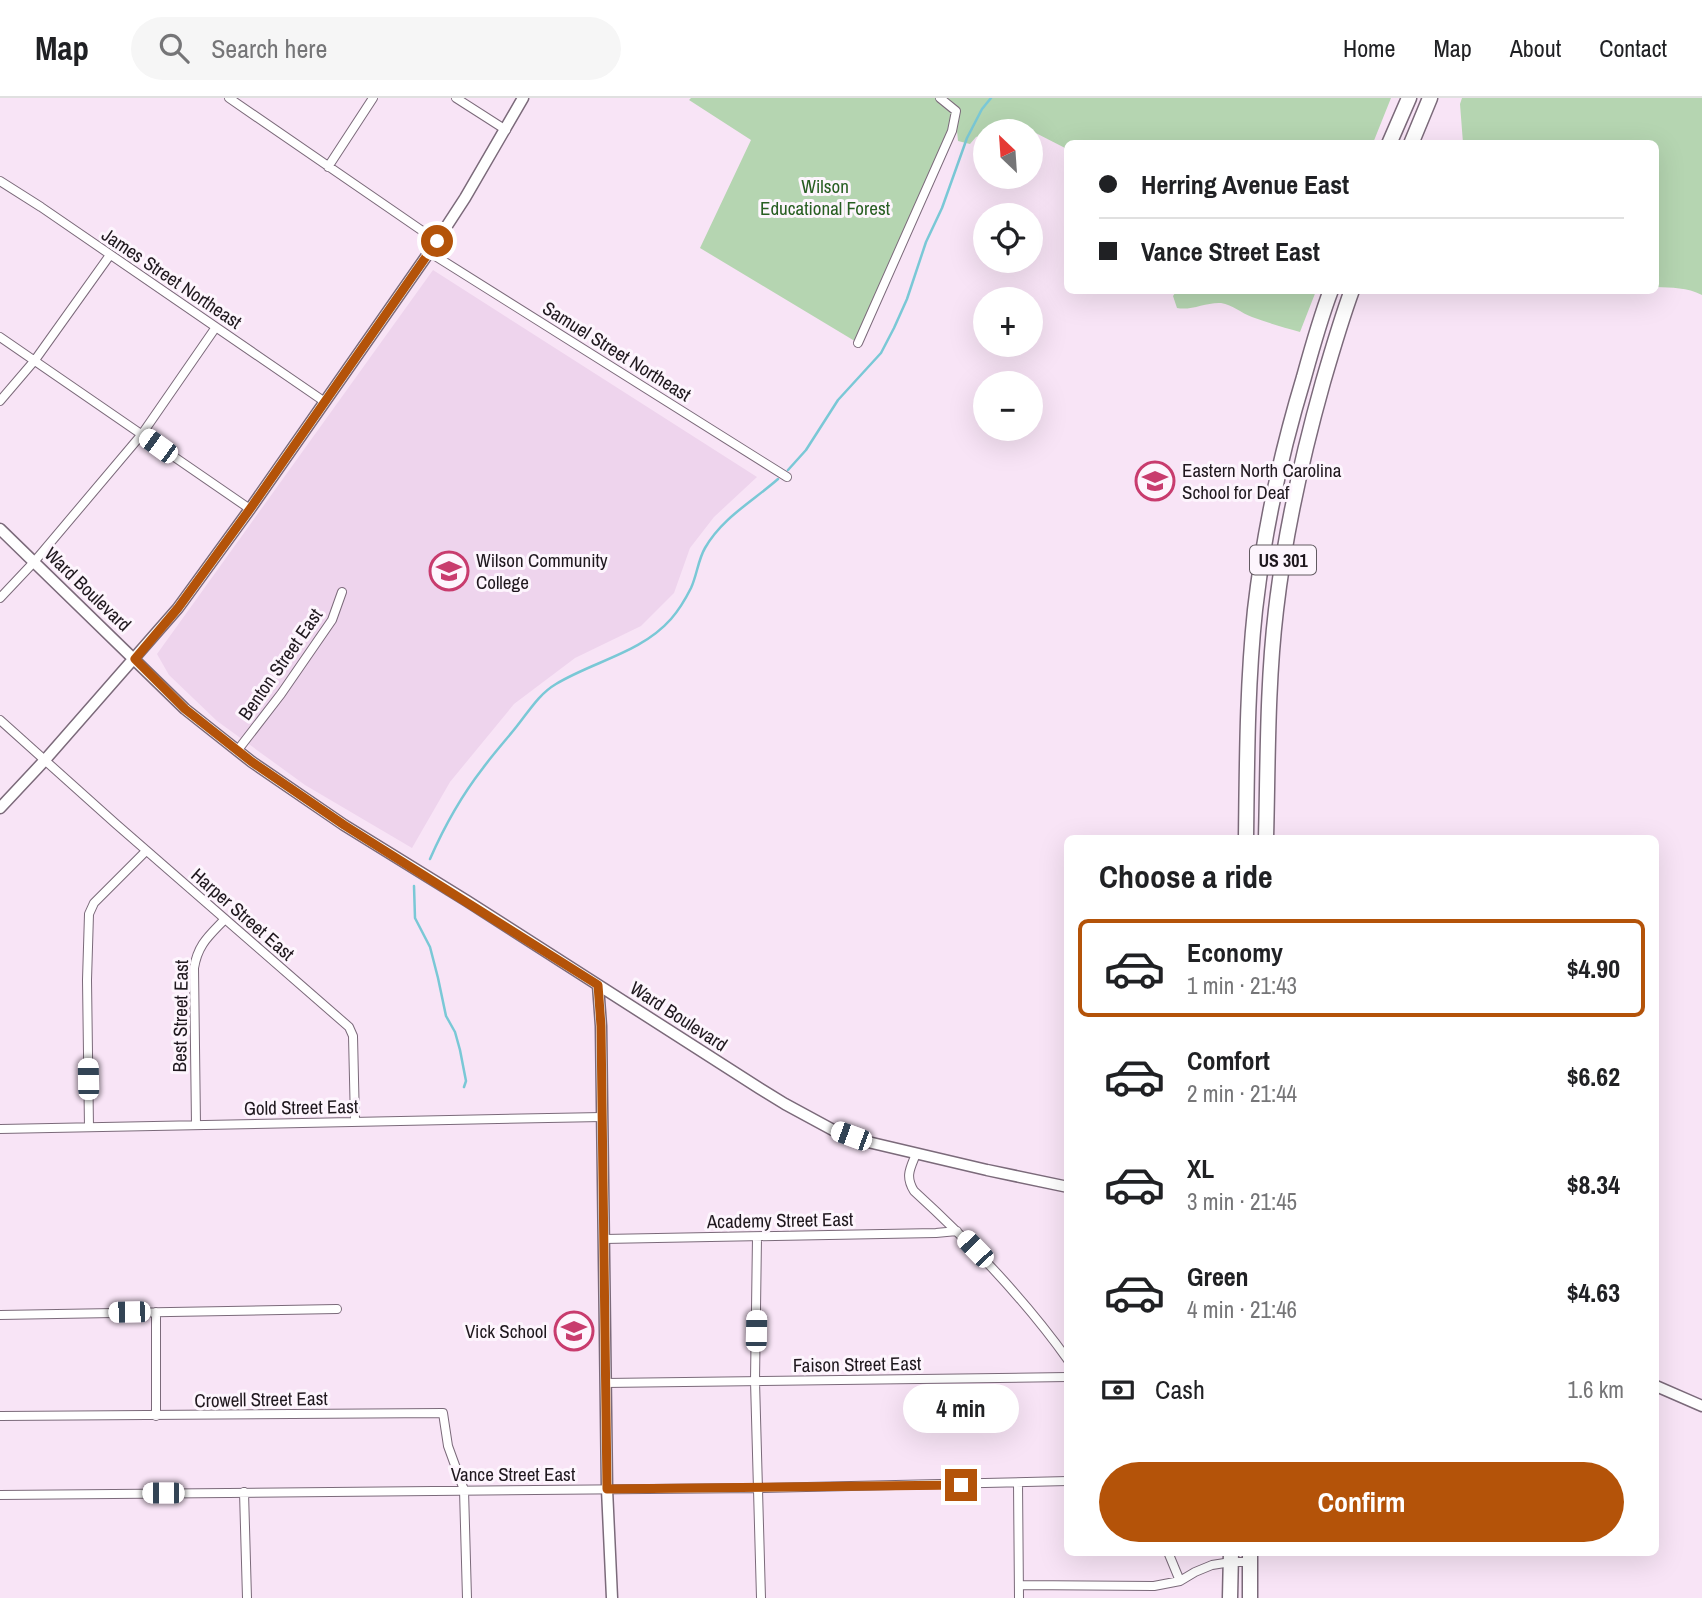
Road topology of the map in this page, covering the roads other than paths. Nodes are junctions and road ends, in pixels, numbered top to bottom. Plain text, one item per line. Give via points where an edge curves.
1 (229, 98) edge
2 (373, 98) edge
3 (456, 98) edge
4 (523, 98) edge
5 (940, 98) edge
6 (1409, 98) edge
7 (1430, 98) edge
8 (506, 130) junction
9 (1392, 140) edge
10 (1413, 140) edge
11 (328, 167) junction
12 (0, 181) edge
13 (437, 241) junction
14 (429, 252) junction
15 (110, 255) junction
16 (1329, 294) edge
17 (1351, 294) edge
18 (216, 327) junction
19 (0, 337) edge
20 (859, 343) dead end
21 (35, 360) junction
22 (0, 401) edge
23 (325, 402) junction
24 (142, 434) junction
25 (788, 477) dead end
26 (250, 509) junction
27 (0, 529) edge
28 (34, 562) junction
29 (342, 592) dead end
30 (0, 598) edge
31 (135, 659) junction
32 (0, 720) edge
33 (237, 751) junction
34 (44, 761) junction
35 (0, 808) edge
36 (1246, 835) edge
37 (1266, 835) edge
38 (146, 851) junction
39 (225, 919) junction
40 (598, 985) junction
41 (602, 1117) junction
42 (355, 1122) junction
43 (196, 1125) junction
44 (89, 1127) junction
45 (0, 1129) edge
46 (915, 1154) junction
47 (1064, 1186) edge
48 (957, 1231) junction
49 (757, 1237) junction
50 (604, 1239) junction
51 (337, 1310) dead end
52 (156, 1312) junction
53 (0, 1315) edge
54 (1064, 1355) edge
55 (1064, 1377) edge
56 (755, 1381) junction
57 (605, 1383) junction
58 (1659, 1387) edge
59 (1702, 1406) edge
60 (0, 1416) edge
61 (156, 1416) junction
62 (1064, 1481) edge
63 (1018, 1483) junction
64 (758, 1488) junction
65 (607, 1489) junction
66 (464, 1490) junction
67 (244, 1492) junction
68 (0, 1495) edge
69 (1170, 1556) edge
70 (1231, 1557) edge
71 (1250, 1557) edge
72 (1180, 1581) junction
73 (1019, 1586) junction
74 (247, 1598) edge
75 (467, 1598) edge
76 (612, 1598) edge
77 (761, 1598) edge
78 (1019, 1598) edge
79 (1230, 1598) edge
80 (1250, 1598) edge

1 - 11 street
2 - 11 street
3 - 8 street
4 - 8 main road
5 - 20 street via 956,111 952,131
6 - 9 highway
7 - 10 highway
8 - 13 main road
11 - 13 street
12 - 15 street, James Street Northeast
13 - 14 main road
14 - 23 main road
14 - 25 street, Samuel Street Northeast
15 - 18 street, James Street Northeast
15 - 21 street
16 - 36 highway, US 301 via 1293,412 1265,541 1251,665
17 - 37 highway, US 301 via 1313,417 1285,544 1271,666
18 - 23 street, James Street Northeast
18 - 24 street
19 - 21 street
21 - 22 street
21 - 24 street
23 - 26 main road
24 - 26 street
24 - 28 street
26 - 31 main road
27 - 28 main road, Ward Boulevard
28 - 30 street
28 - 31 main road, Ward Boulevard
29 - 33 street, Benton Street East via 332,620
31 - 33 main road, Ward Boulevard via 185,709
31 - 34 main road
32 - 34 street, Harper Street East
33 - 40 main road, Ward Boulevard via 344,825
34 - 35 main road
34 - 38 street, Harper Street East
38 - 39 street, Harper Street East
38 - 44 street via 94,903 89,914
39 - 42 street, Harper Street East via 349,1027
39 - 43 street, Best Street East via 202,942 194,968
40 - 41 main road
40 - 46 main road, Ward Boulevard via 785,1104 833,1129
41 - 42 street, Gold Street East
41 - 50 main road
42 - 43 street, Gold Street East
43 - 44 street, Gold Street East
44 - 45 street, Gold Street East
46 - 47 main road, Ward Boulevard
46 - 48 street via 909,1182
48 - 49 street, Academy Street East
48 - 54 street via 1018,1296
49 - 50 street, Academy Street East
49 - 56 street
50 - 57 main road
51 - 52 street
52 - 53 street
52 - 61 street
55 - 56 street, Faison Street East
56 - 57 street, Faison Street East
56 - 64 street
57 - 65 main road
58 - 59 main road
60 - 61 street, Crowell Street East
61 - 66 street, Crowell Street East via 443,1413 448,1446
62 - 63 street, Vance Street East
63 - 64 street, Vance Street East
63 - 73 street
64 - 65 street, Vance Street East
64 - 77 street
65 - 66 street, Vance Street East
65 - 76 main road
66 - 67 street, Vance Street East
66 - 75 street
67 - 68 street, Vance Street East
67 - 74 street
69 - 72 street
70 - 71 street
70 - 72 street
70 - 79 highway
71 - 80 highway
72 - 73 street via 1154,1586
73 - 78 street

